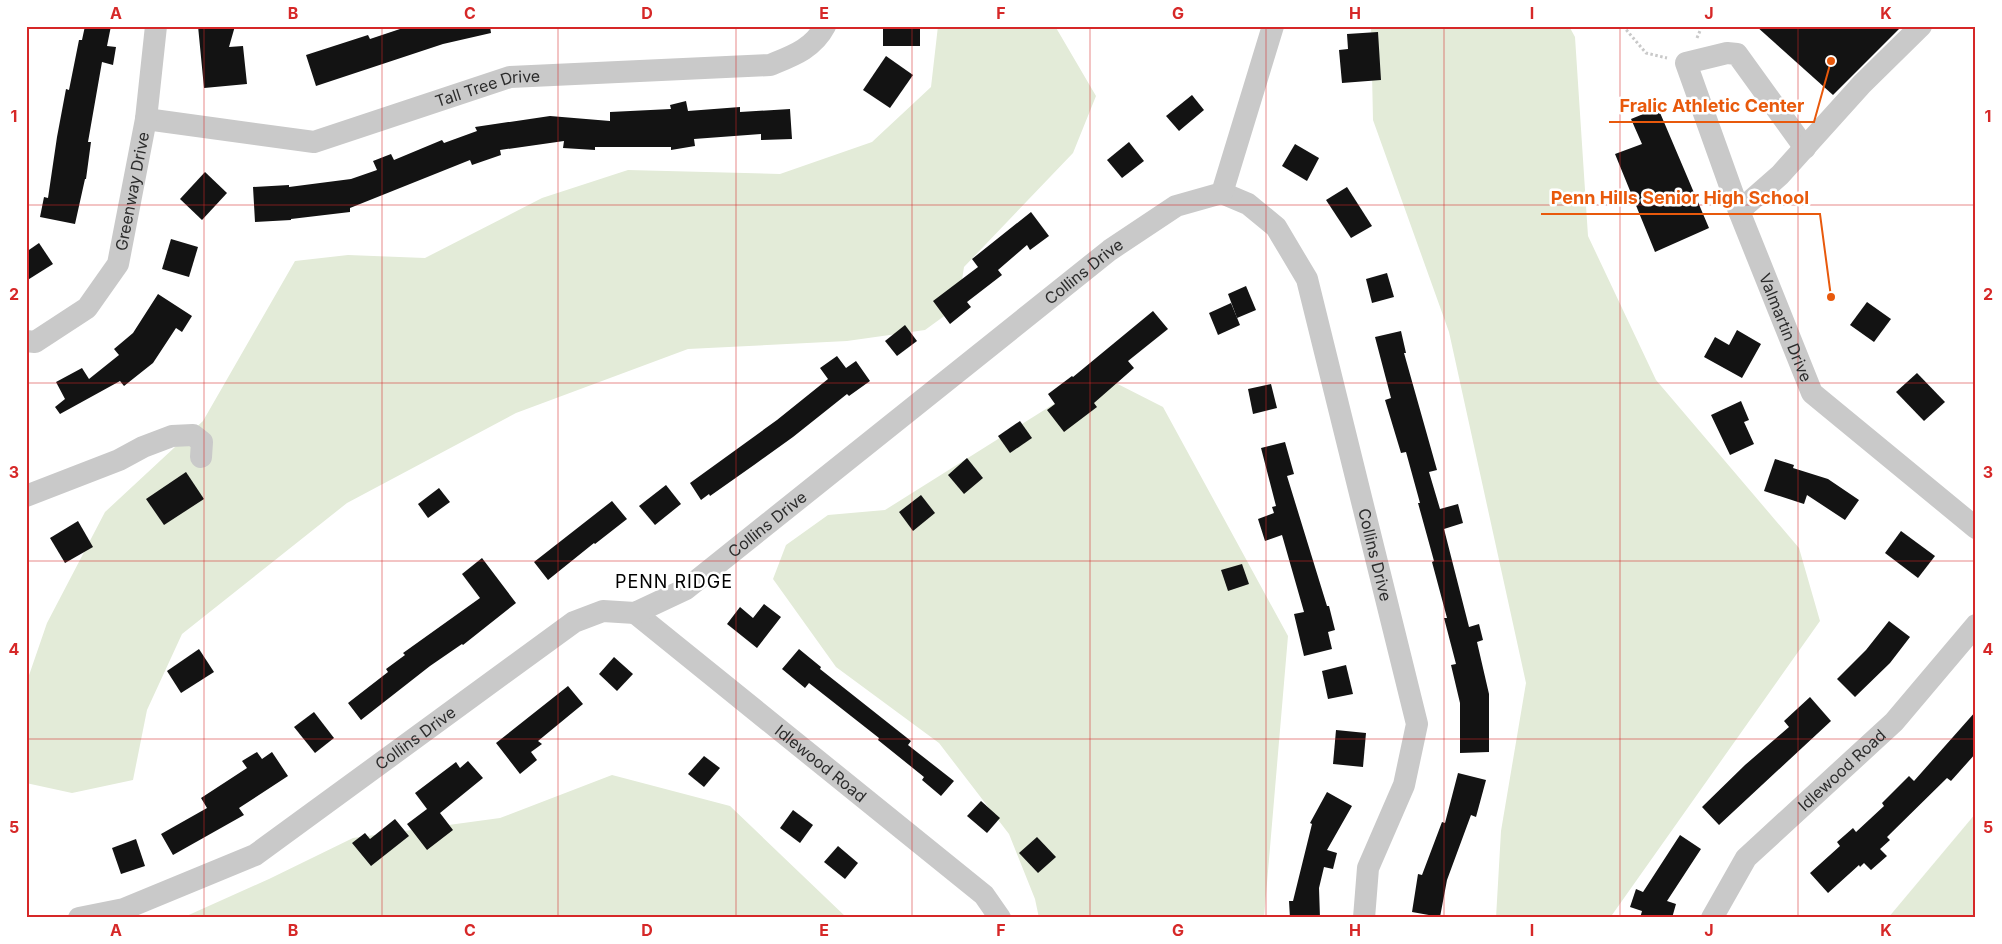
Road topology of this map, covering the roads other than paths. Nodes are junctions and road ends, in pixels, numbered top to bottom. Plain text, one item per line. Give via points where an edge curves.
1 (156, 26) edge
2 (825, 26) edge
3 (1273, 26) edge
4 (1921, 26) edge
5 (146, 119) junction
6 (1805, 148) junction
7 (1222, 193) junction
8 (1742, 220) junction
9 (26, 341) edge
10 (201, 457) dead end
11 (26, 496) edge
12 (1976, 528) edge
13 (635, 613) junction
14 (1976, 625) edge
15 (79, 918) edge
16 (1000, 918) edge
17 (1364, 918) edge
18 (1712, 918) edge

1 - 5 street, Greenway Drive
2 - 5 street, Tall Tree Drive via 802,52 770,65 510,77 314,142
3 - 7 street
4 - 6 street via 1862,84
5 - 9 street, Greenway Drive via 118,264 87,308 35,342
6 - 8 street
6 - 8 street, Valmartin Drive via 1737,54 1726,53 1686,63
7 - 13 street, Collins Drive via 1176,206 1110,250 686,589
7 - 17 street, Collins Drive via 1248,204 1276,227 1307,279 1417,724 1404,786 1368,868
8 - 12 street, Valmartin Drive via 1812,393
10 - 11 street via 202,442 193,435 172,436
13 - 15 street, Collins Drive via 603,611 574,622 255,855 124,909
13 - 16 street, Idlewood Road via 984,895
14 - 18 street, Idlewood Road via 1894,722 1746,858

